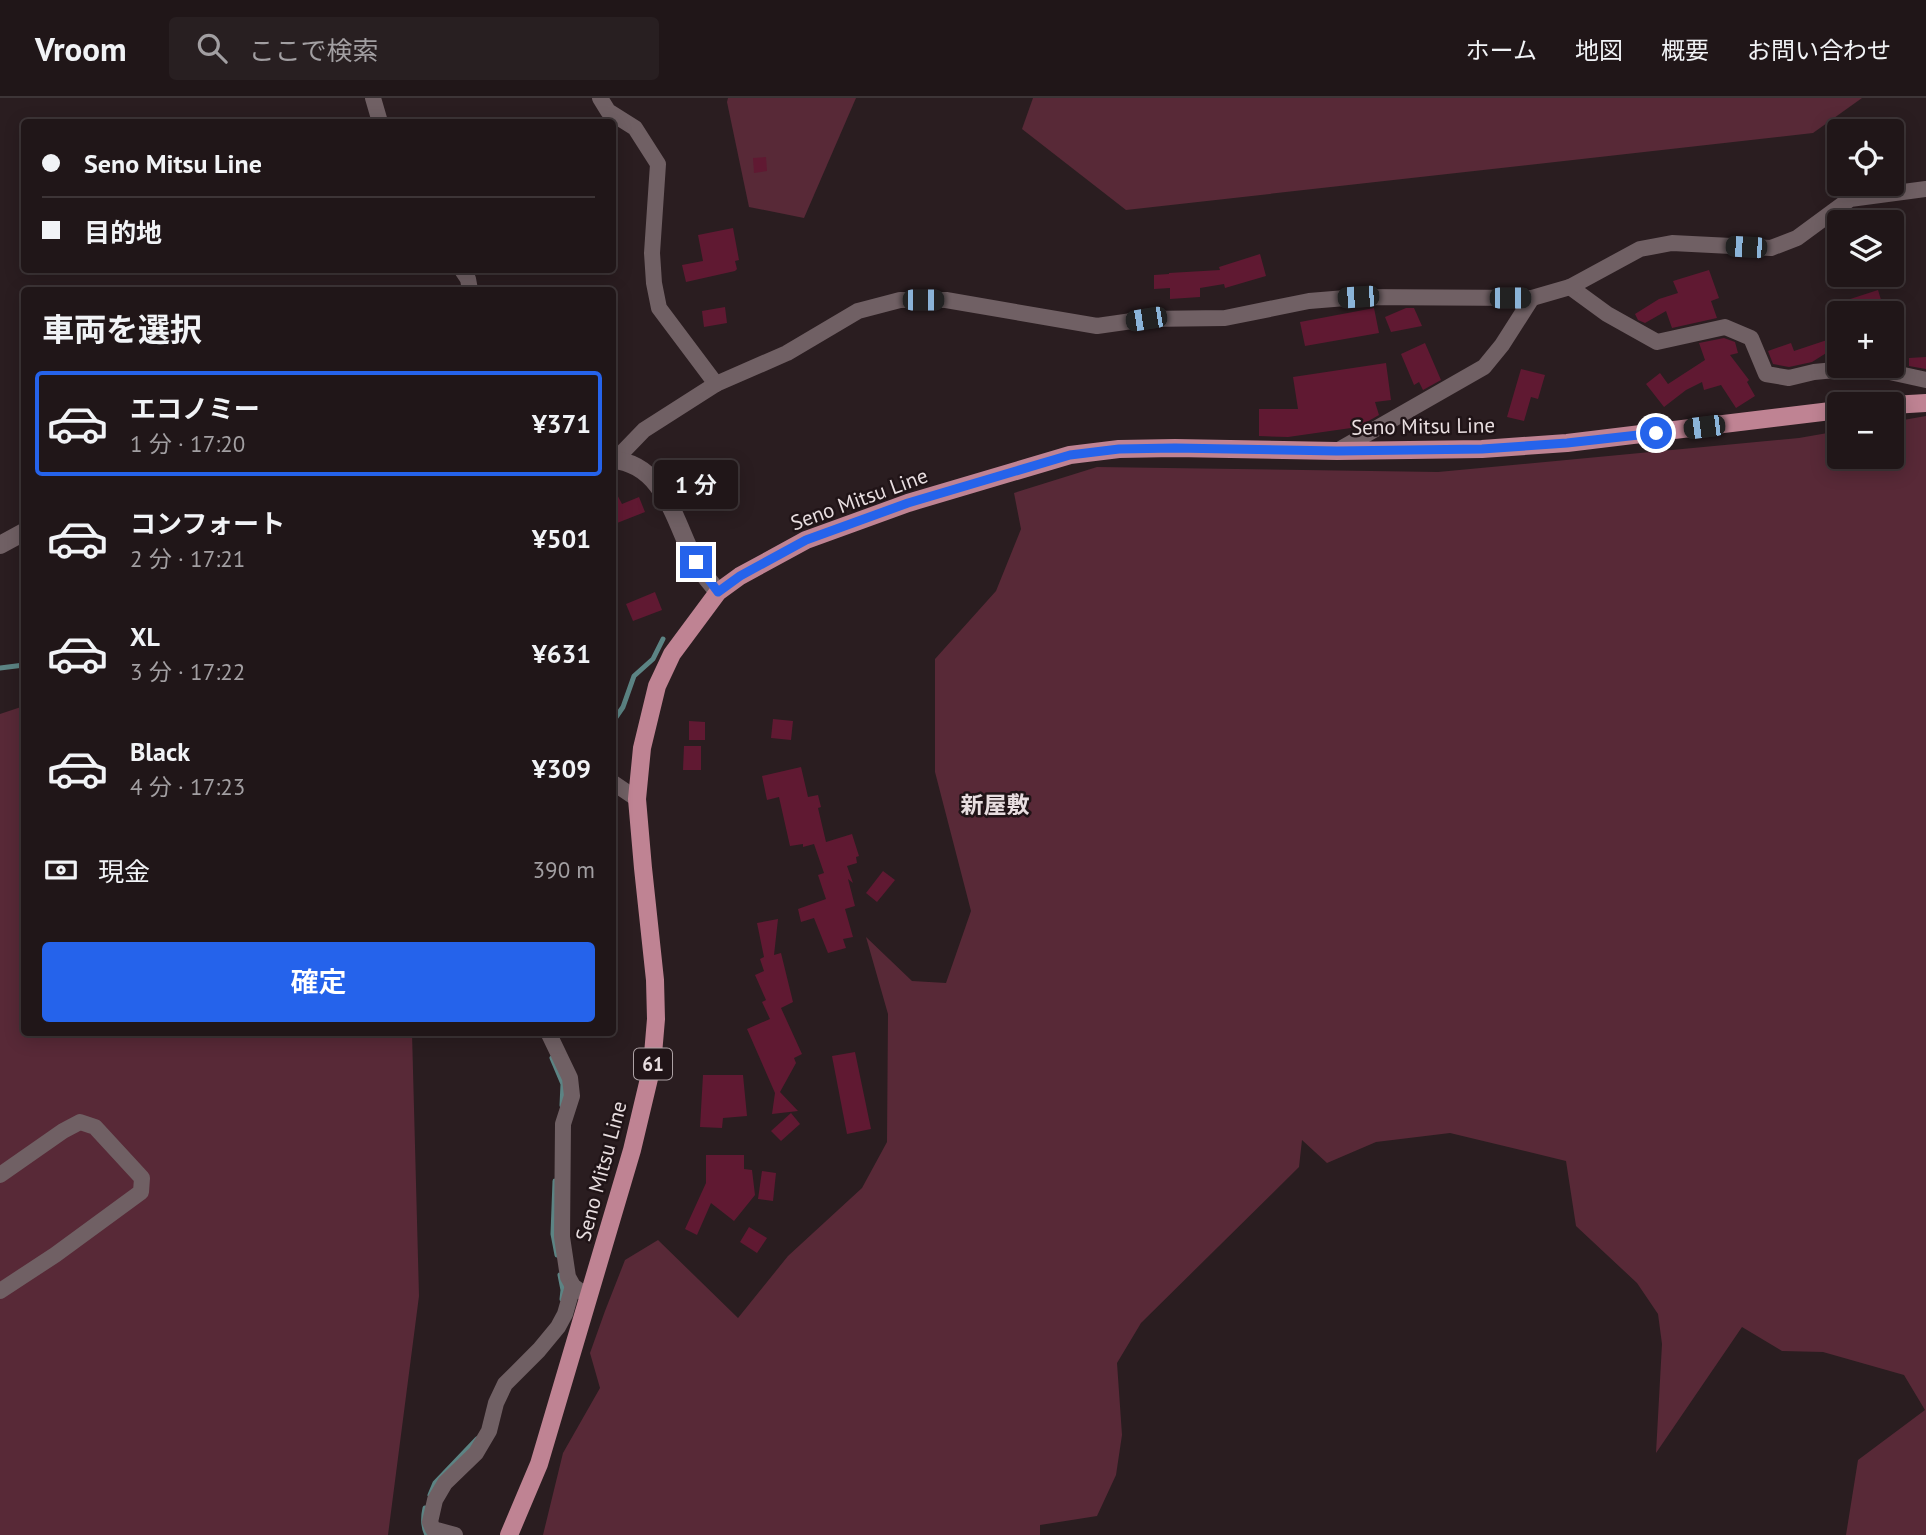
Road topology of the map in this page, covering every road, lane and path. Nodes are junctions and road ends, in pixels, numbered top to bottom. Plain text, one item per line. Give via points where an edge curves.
1 (373, 98) edge
2 (600, 98) edge
3 (379, 119) edge
4 (1926, 189) edge
5 (1570, 287) junction
6 (1532, 298) junction
7 (1926, 380) edge
8 (716, 383) junction
9 (1926, 403) edge
10 (1904, 404) edge
11 (1827, 412) edge
12 (1337, 451) junction
13 (616, 458) edge
14 (616, 460) edge
15 (21, 534) edge
16 (0, 545) edge
17 (718, 592) junction
18 (616, 785) edge
19 (638, 799) junction
20 (550, 1036) edge
21 (0, 1175) edge
22 (573, 1286) junction
23 (0, 1291) edge
24 (589, 1297) junction
25 (455, 1535) edge
26 (509, 1535) edge

1 - 3 street
2 - 8 street via 608,111 635,128 658,164 653,253 659,308
4 - 5 street via 1850,199 1797,238 1771,248 1672,243 1640,249
5 - 6 street
5 - 7 street via 1657,342 1725,327 1751,338 1766,374 1789,378 1867,368
6 - 8 street via 1358,297 1309,301 1225,318 1146,319 1097,326 946,300 900,300 858,311 787,354
6 - 12 street via 1484,368
8 - 13 street via 644,430
9 - 10 main road
11 - 12 main road, Seno Mitsu Line / 61 via 1567,443
12 - 17 main road, Seno Mitsu Line / 61 via 1164,448 1070,455 908,503 806,540
14 - 17 street via 642,469 662,492 696,562
15 - 16 street
17 - 19 main road, Seno Mitsu Line / 61 via 672,654 657,687 642,748
18 - 19 street
19 - 24 main road, Seno Mitsu Line / 61 via 655,980 652,1066
20 - 22 street via 572,1096 563,1124 562,1237
21 - 23 street via 80,1122 95,1127 142,1178 141,1192
22 - 24 street
22 - 25 street via 558,1327 505,1384 484,1420 489,1431 476,1453 445,1483 435,1500 433,1529
24 - 26 main road, Seno Mitsu Line / 61 via 539,1464

